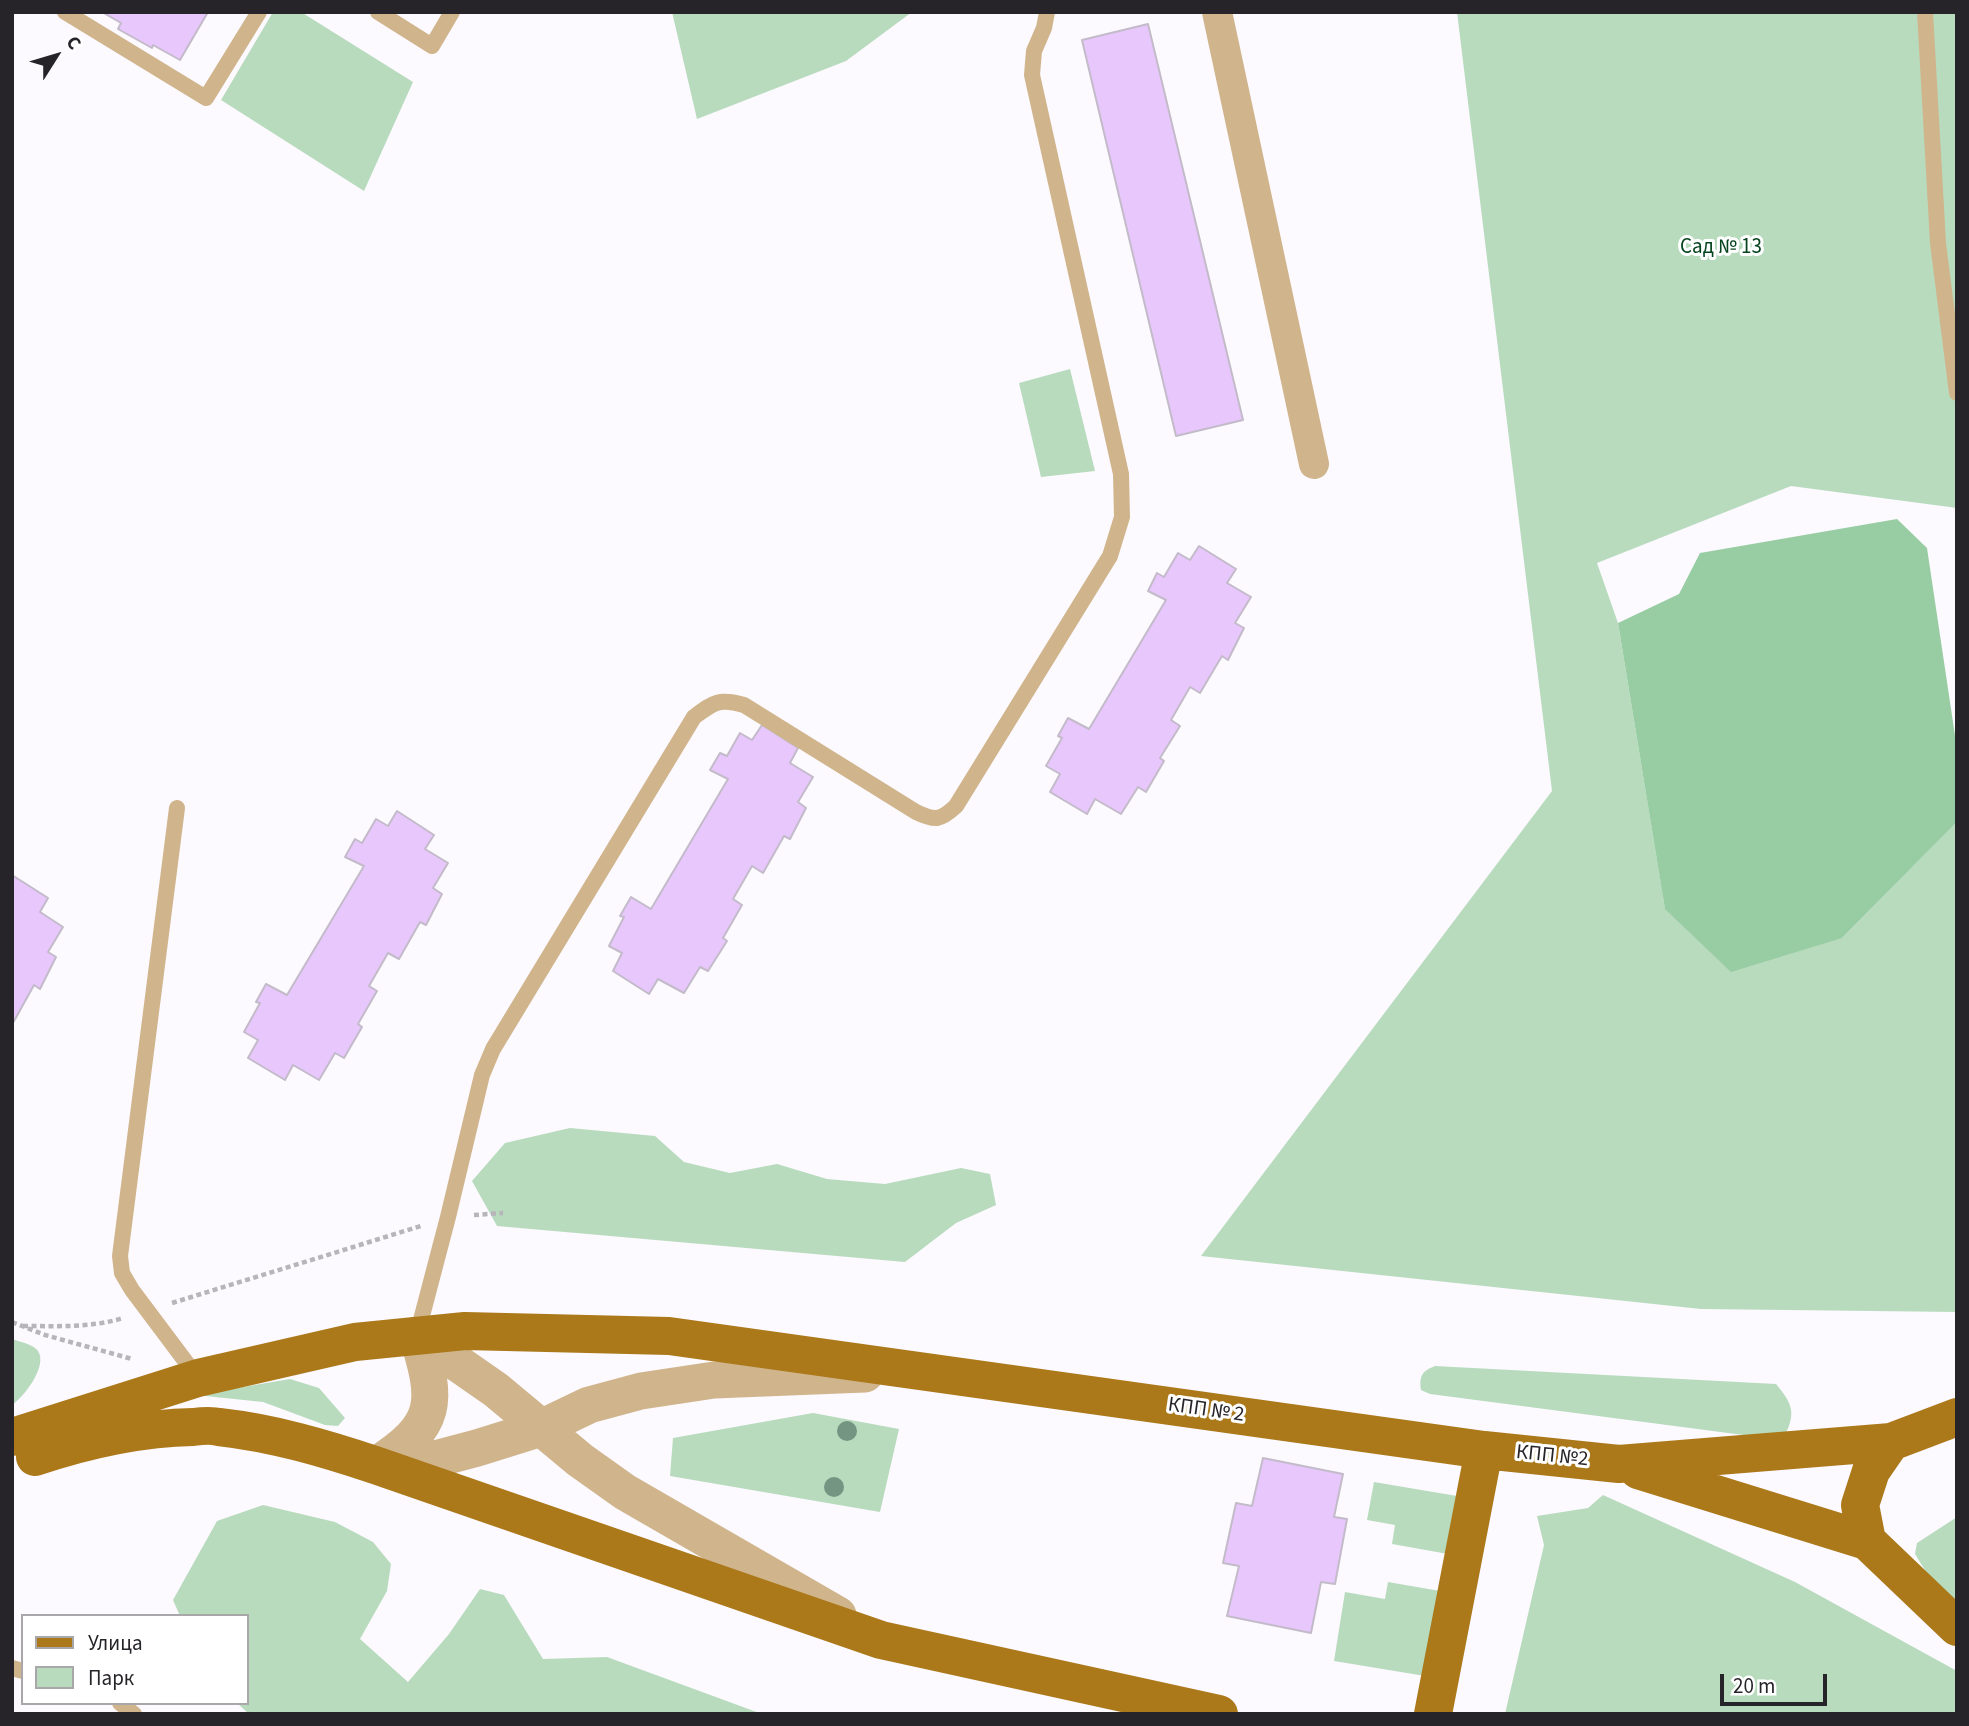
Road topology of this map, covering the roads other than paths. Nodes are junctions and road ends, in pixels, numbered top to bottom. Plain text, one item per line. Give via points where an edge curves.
1 (65, 12) edge
2 (259, 12) edge
3 (377, 12) edge
4 (452, 12) edge
5 (1047, 12) edge
6 (1217, 12) edge
7 (1925, 12) edge
8 (1957, 393) edge
9 (1314, 464) dead end
10 (177, 808) dead end
11 (417, 1335) junction
12 (928, 1372) junction
13 (198, 1378) junction
14 (1957, 1417) edge
15 (541, 1427) junction
16 (12, 1437) edge
17 (1891, 1442) junction
18 (1484, 1450) junction
19 (12, 1464) edge
20 (1619, 1464) junction
21 (375, 1465) junction
22 (1867, 1541) junction
23 (1957, 1627) edge
24 (881, 1640) junction
25 (1219, 1714) edge
26 (1433, 1714) edge

1 - 2 lane via 206,98
3 - 4 lane via 432,46
5 - 11 lane via 1034,51 1032,75 1121,474 1122,517 1110,556 956,806 945,816 931,820 916,812 744,705 727,700 709,705 694,717 492,1049
6 - 9 street
7 - 8 lane via 1938,243
10 - 13 lane via 120,1256 122,1273
11 - 12 main road, КПП № 2 via 465,1331 669,1336
11 - 13 main road, КПП № 2 via 355,1342
11 - 15 street
11 - 21 street via 431,1390 427,1414 418,1433
12 - 15 street via 701,1382 628,1394 589,1405
12 - 18 main road, КПП № 2
13 - 16 main road, КПП № 2
14 - 17 main road
15 - 21 street via 428,1461
15 - 24 street via 625,1492
17 - 20 main road
17 - 22 main road via 1871,1471 1860,1505
18 - 20 main road, КПП №2
18 - 26 main road
19 - 21 main road via 116,1435 217,1426 269,1434
20 - 22 main road
21 - 24 main road
22 - 23 main road
24 - 25 main road

